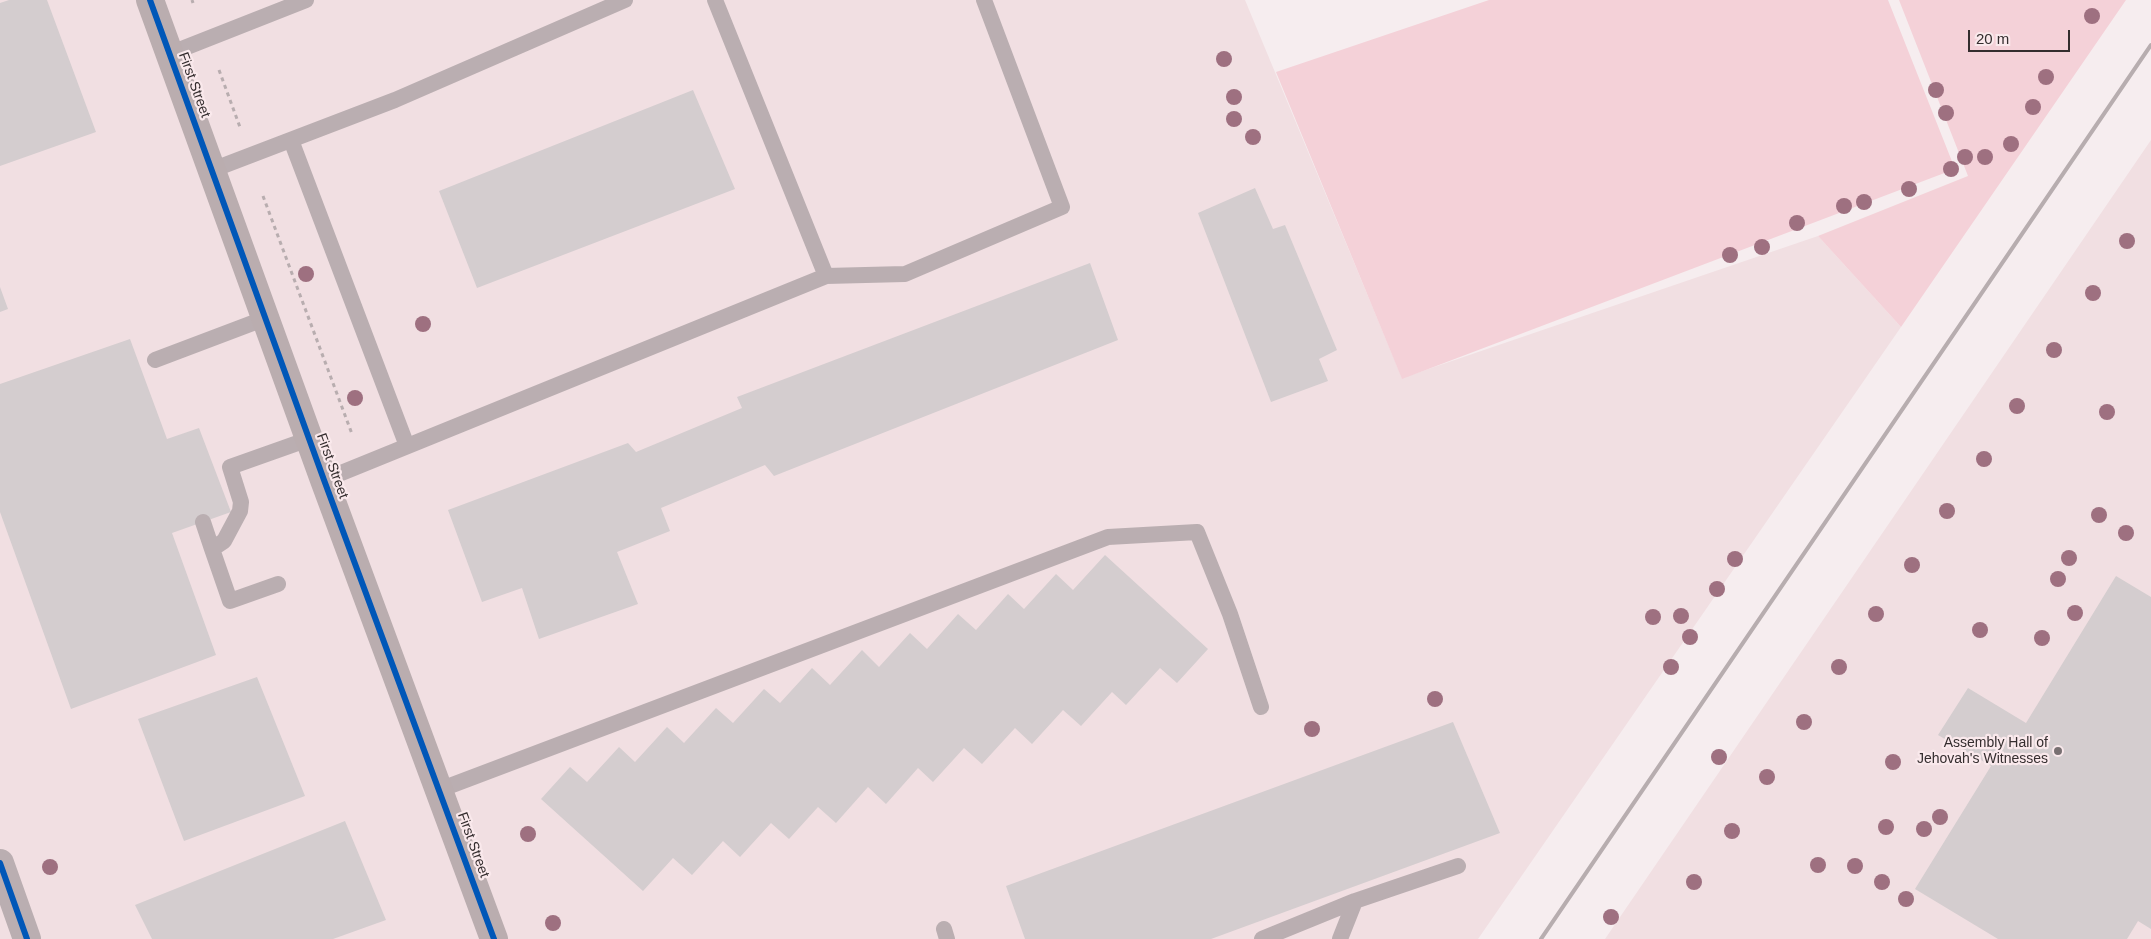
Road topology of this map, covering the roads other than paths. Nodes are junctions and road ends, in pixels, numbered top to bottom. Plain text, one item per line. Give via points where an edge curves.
1 (150, 0) edge
2 (306, 0) edge
3 (625, 0) edge
4 (715, 0) edge
5 (984, 0) edge
6 (169, 54) junction
7 (291, 140) junction
8 (212, 170) junction
9 (826, 276) junction
10 (266, 318) junction
11 (155, 360) dead end
12 (309, 439) junction
13 (408, 446) junction
14 (324, 480) junction
15 (203, 522) dead end
16 (212, 549) junction
17 (278, 584) dead end
18 (1261, 707) dead end
19 (439, 790) junction
20 (0, 863) edge
21 (1458, 866) dead end
22 (1355, 902) junction
23 (28, 939) edge
24 (494, 939) edge
25 (1262, 939) edge
26 (1340, 939) edge

1 - 6 street, First Street
2 - 6 lane
3 - 7 lane via 395,100
4 - 9 lane
5 - 9 lane via 1062,207 905,274
6 - 8 street, First Street
7 - 8 lane
7 - 13 lane
8 - 10 street, First Street
9 - 13 lane
10 - 11 lane
10 - 12 street, First Street
12 - 14 street, First Street
12 - 16 lane via 223,470 241,502 240,511 224,541
13 - 14 lane
14 - 19 street, First Street
15 - 16 lane
16 - 17 lane via 230,601
18 - 19 lane via 1230,614 1197,532 1108,537
19 - 24 street, First Street
20 - 23 street
21 - 22 lane
22 - 25 lane
22 - 26 lane

